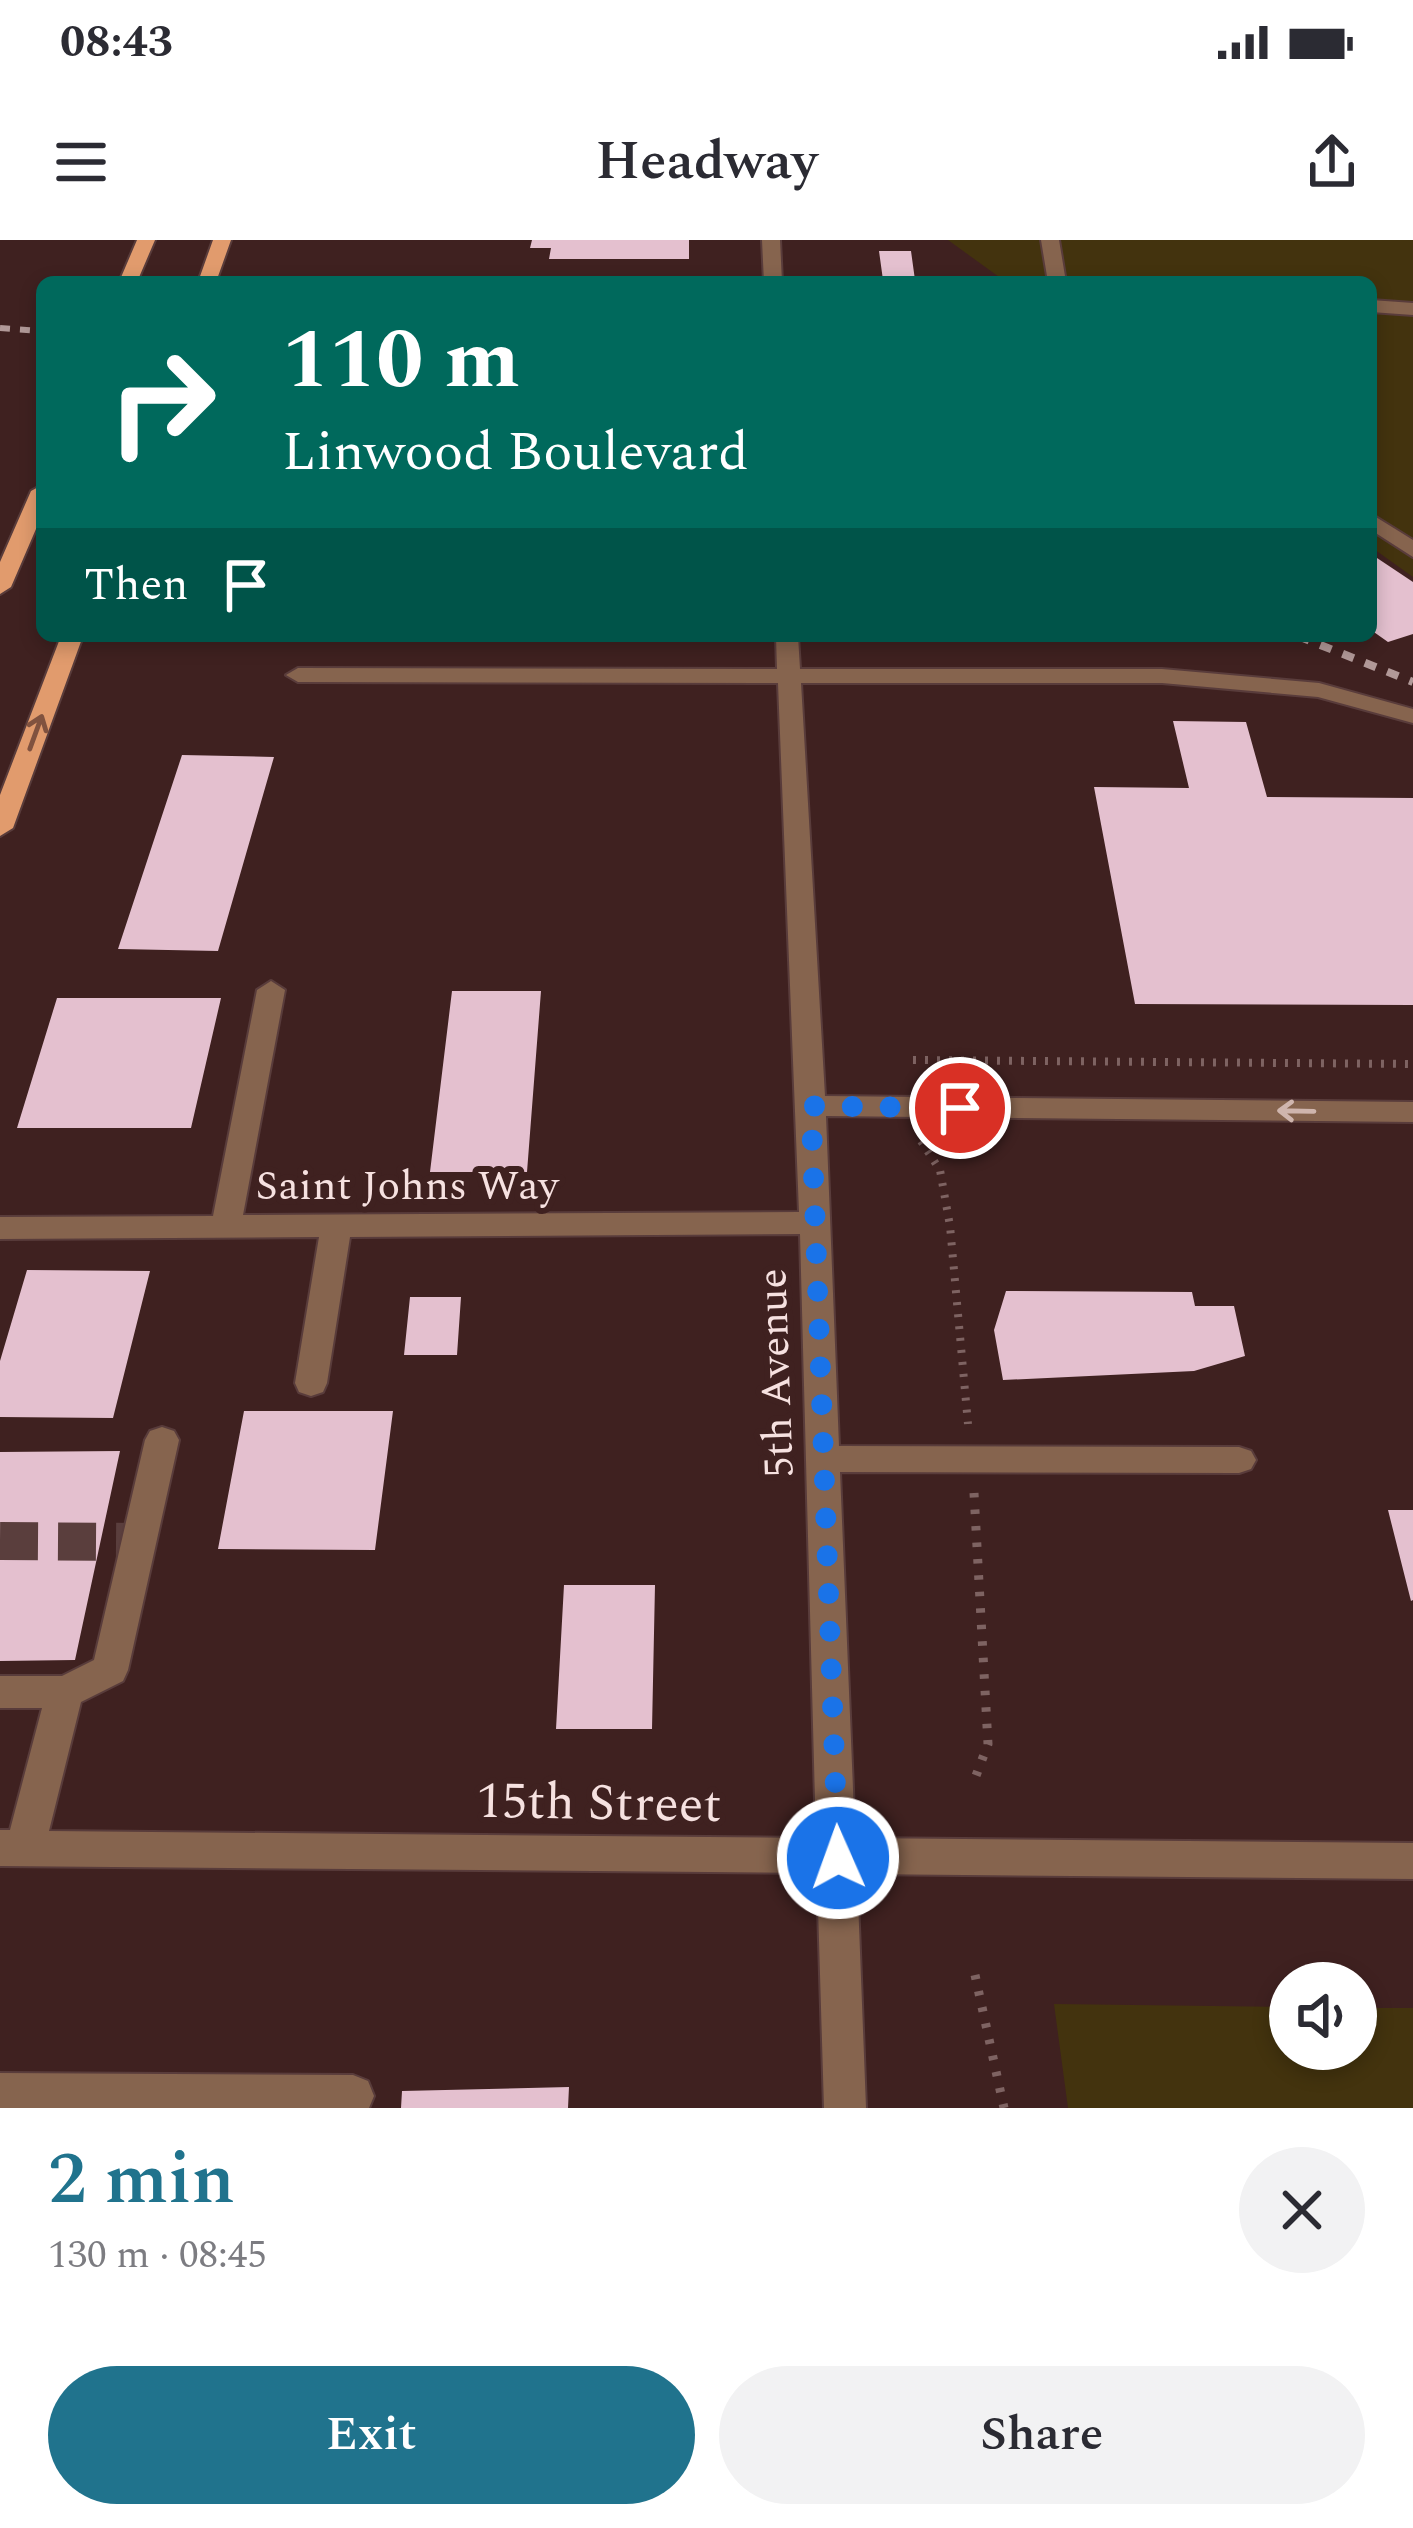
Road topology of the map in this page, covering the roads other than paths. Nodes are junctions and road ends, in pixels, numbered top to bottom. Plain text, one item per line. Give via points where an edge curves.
1 (146, 240) edge
2 (222, 240) edge
3 (771, 240) edge
4 (1050, 240) edge
5 (130, 276) edge
6 (209, 276) edge
7 (773, 276) edge
8 (1056, 276) edge
9 (1377, 306) edge
10 (1413, 309) edge
11 (36, 505) edge
12 (1377, 524) edge
13 (1413, 550) edge
14 (0, 587) edge
15 (70, 642) edge
16 (787, 642) edge
17 (298, 676) dead end
18 (788, 677) junction
19 (1413, 716) edge
20 (0, 828) edge
21 (271, 990) dead end
22 (811, 1106) junction
23 (1413, 1112) edge
24 (814, 1223) junction
25 (336, 1226) junction
26 (226, 1227) junction
27 (0, 1228) edge
28 (311, 1383) dead end
29 (162, 1440) dead end
30 (822, 1459) junction
31 (1239, 1460) dead end
32 (0, 1692) edge
33 (65, 1692) junction
34 (13, 1849) edge
35 (838, 1858) junction
36 (1413, 1861) edge
37 (0, 2094) edge
38 (353, 2096) dead end
39 (845, 2108) edge

1 - 5 main road
2 - 6 main road
3 - 7 street
4 - 8 street
9 - 10 street
11 - 14 main road
12 - 13 street
20 -> 15 main road
16 - 18 street, 5th Avenue
17 - 18 street
18 - 19 street via 1162,676 1319,690
18 - 22 street, 5th Avenue
21 - 26 street
23 -> 22 street
22 - 24 street, 5th Avenue
24 - 25 street, Saint Johns Way
24 - 30 street, 5th Avenue
25 - 26 street, Saint Johns Way
25 - 28 street
26 - 27 street, Saint Johns Way
29 - 33 street via 110,1670
30 - 31 street
30 - 35 street, 5th Avenue
32 - 33 street
33 - 34 street
34 - 35 street, 15th Street
35 - 36 street, 15th Street
35 - 39 street, 5th Avenue
37 - 38 street

